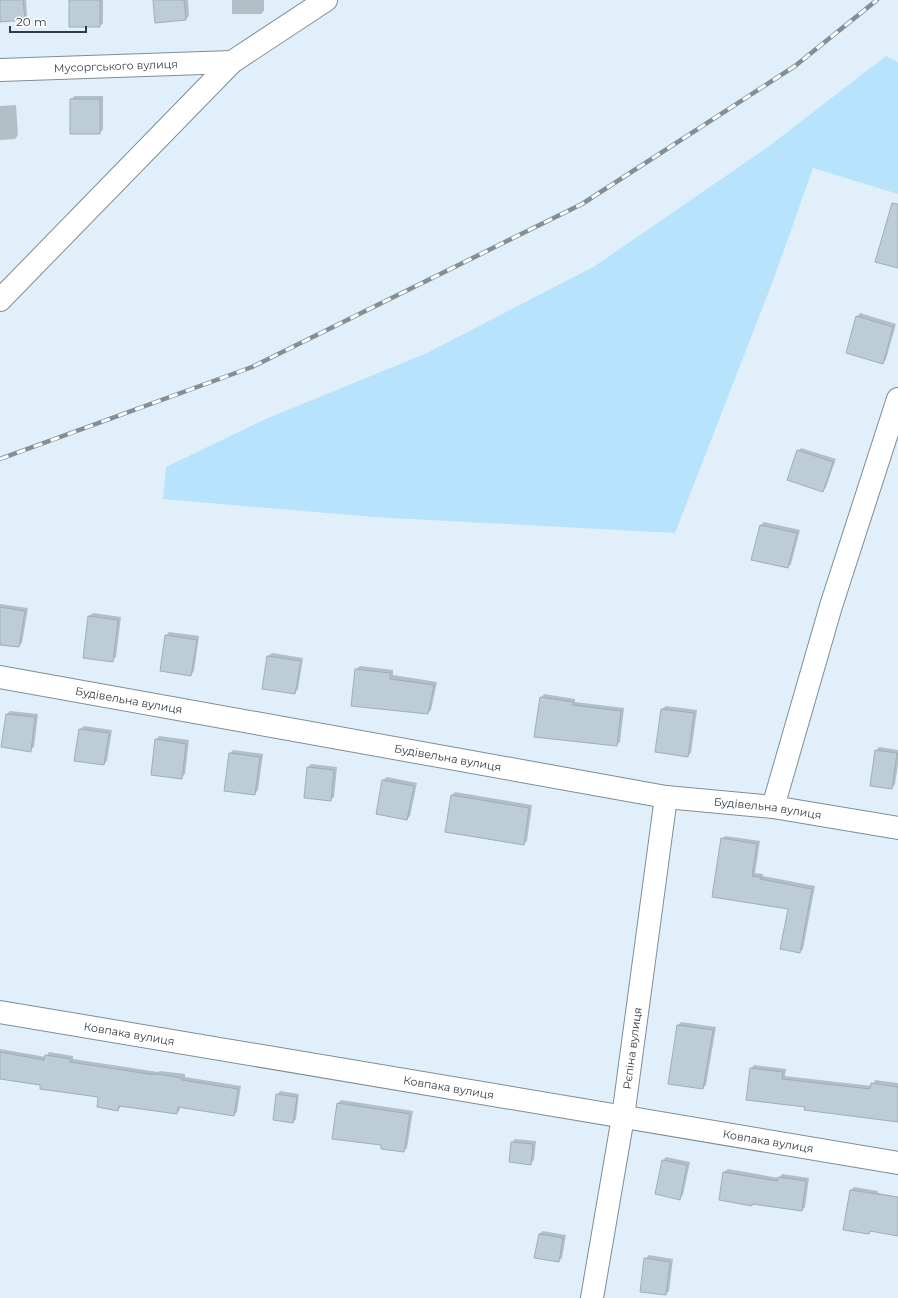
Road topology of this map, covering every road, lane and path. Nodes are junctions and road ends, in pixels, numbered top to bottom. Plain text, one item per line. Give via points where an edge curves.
1 (326, 0) edge
2 (232, 62) junction
3 (0, 70) edge
4 (0, 300) edge
5 (898, 399) edge
6 (0, 677) edge
7 (666, 796) junction
8 (773, 807) junction
9 (898, 828) edge
10 (0, 1012) edge
11 (623, 1117) junction
12 (898, 1163) edge
13 (592, 1298) edge

1 - 2 street
2 - 3 street, Мусоргського вулиця
2 - 4 street
5 - 8 street via 831,606
6 - 7 street, Будівельна вулиця
7 - 8 street, Будівельна вулиця
7 - 11 street, Рєпіна вулиця
8 - 9 street, Будівельна вулиця
10 - 11 street, Ковпака вулиця
11 - 12 street, Ковпака вулиця
11 - 13 street, Рєпіна вулиця

